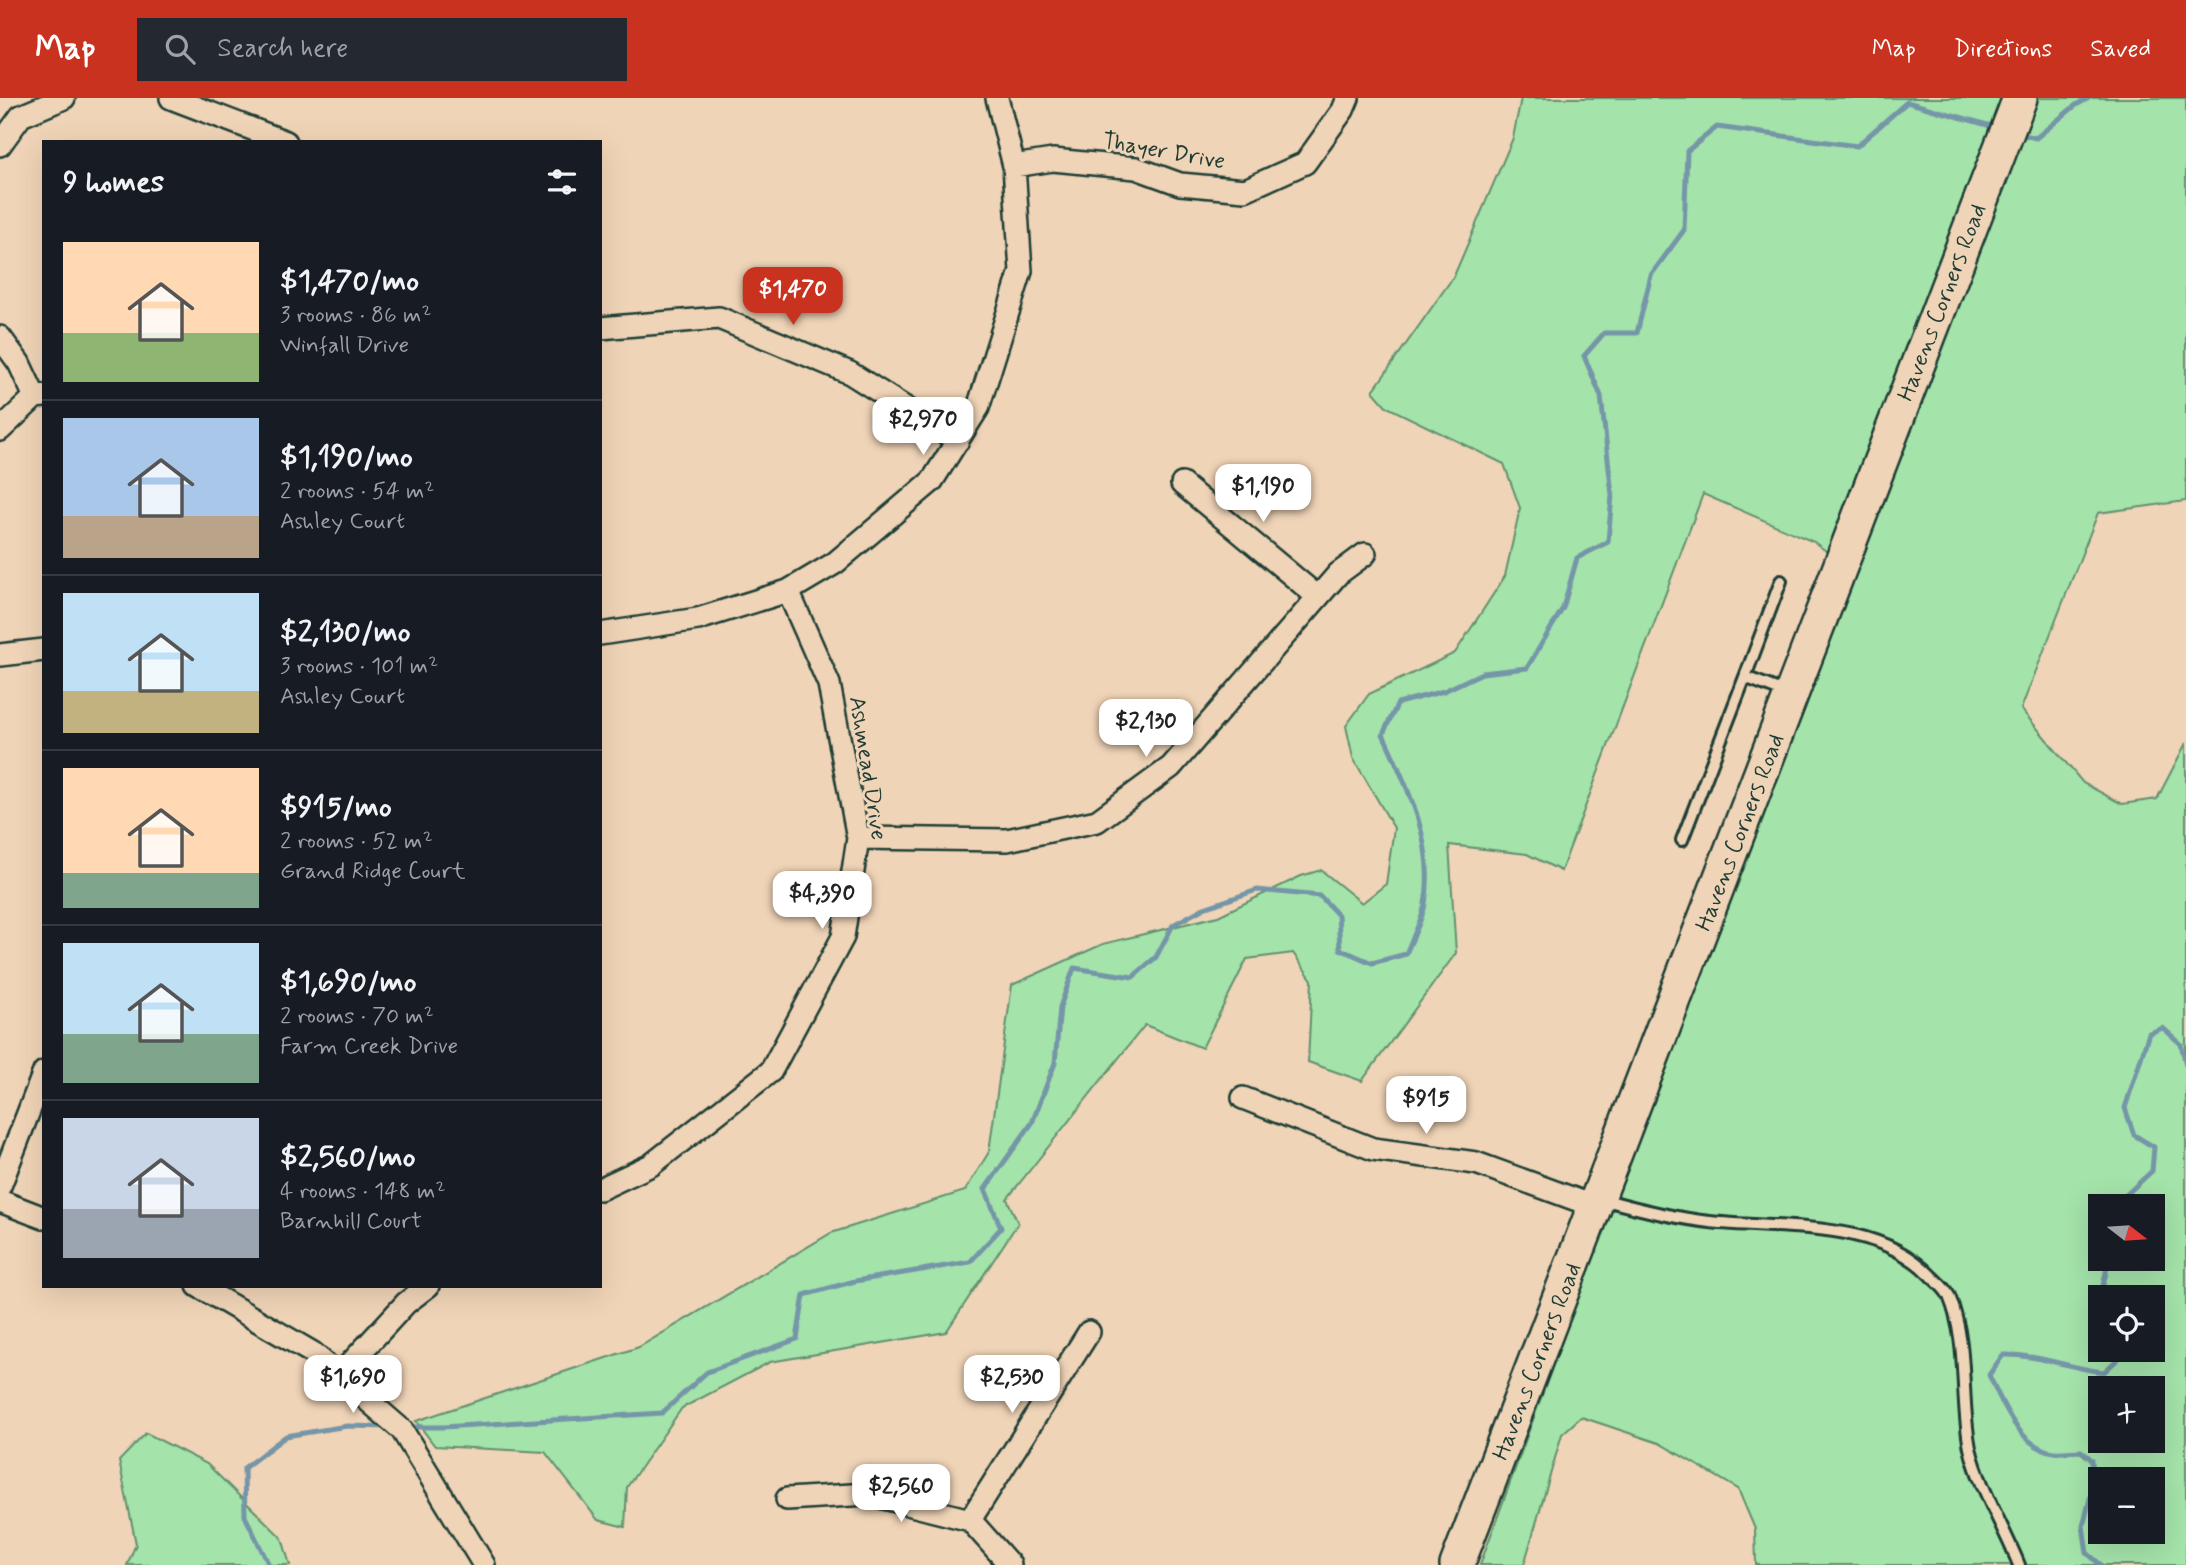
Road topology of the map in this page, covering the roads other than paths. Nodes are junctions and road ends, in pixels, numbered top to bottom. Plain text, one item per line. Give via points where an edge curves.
1 (64, 98) edge
2 (170, 98) edge
3 (997, 98) edge
4 (1348, 98) edge
5 (2020, 98) edge
6 (22, 106) edge
7 (281, 140) edge
8 (0, 145) edge
9 (1014, 166) junction
10 (602, 328) edge
11 (0, 337) edge
12 (39, 397) edge
13 (0, 430) edge
14 (958, 441) junction
15 (1182, 484) dead end
16 (1365, 554) dead end
17 (1781, 580) dead end
18 (788, 591) junction
19 (1318, 597) junction
20 (602, 634) edge
21 (42, 650) edge
22 (0, 655) edge
23 (1745, 677) junction
24 (1791, 695) junction
25 (858, 838) junction
26 (1682, 840) dead end
27 (42, 1077) edge
28 (1244, 1098) dead end
29 (0, 1186) edge
30 (602, 1188) edge
31 (0, 1201) edge
32 (1597, 1203) junction
33 (42, 1217) edge
34 (201, 1288) edge
35 (425, 1288) edge
36 (1089, 1332) dead end
37 (339, 1376) junction
38 (788, 1499) dead end
39 (970, 1520) junction
40 (484, 1565) edge
41 (1010, 1565) edge
42 (1457, 1565) edge
43 (2019, 1565) edge

1 - 6 street
2 - 7 street
3 - 9 street
4 - 9 street, Thayer Drive via 1305,163 1245,190 1180,184 1136,168 1053,160
5 - 24 main road, Havens Corners Road
6 - 8 street via 21,116
9 - 14 street via 1021,271 978,408
10 - 14 street via 719,318 850,373
11 - 12 street
12 - 13 street
14 - 18 street via 932,481 835,563
15 - 19 street
16 - 19 street via 1338,573
17 - 23 lane
18 - 20 street via 698,619
18 - 25 street, Ashmead Drive via 829,684
19 - 25 street via 1171,767 1097,821 1007,840
21 - 22 street
23 - 24 lane
23 - 26 lane
24 - 32 main road, Havens Corners Road
25 - 30 street, Ashmead Drive via 843,937 771,1071 651,1164
27 - 29 street
28 - 32 street via 1373,1149 1476,1163
31 - 33 street
32 - 42 main road, Havens Corners Road
32 - 43 lane via 1698,1220 1859,1237 1889,1245 1920,1264 1948,1293 1960,1335 1976,1469
34 - 37 street via 313,1353
35 - 37 street
36 - 39 street
37 - 40 street via 402,1430
38 - 39 street via 868,1494
39 - 41 street

